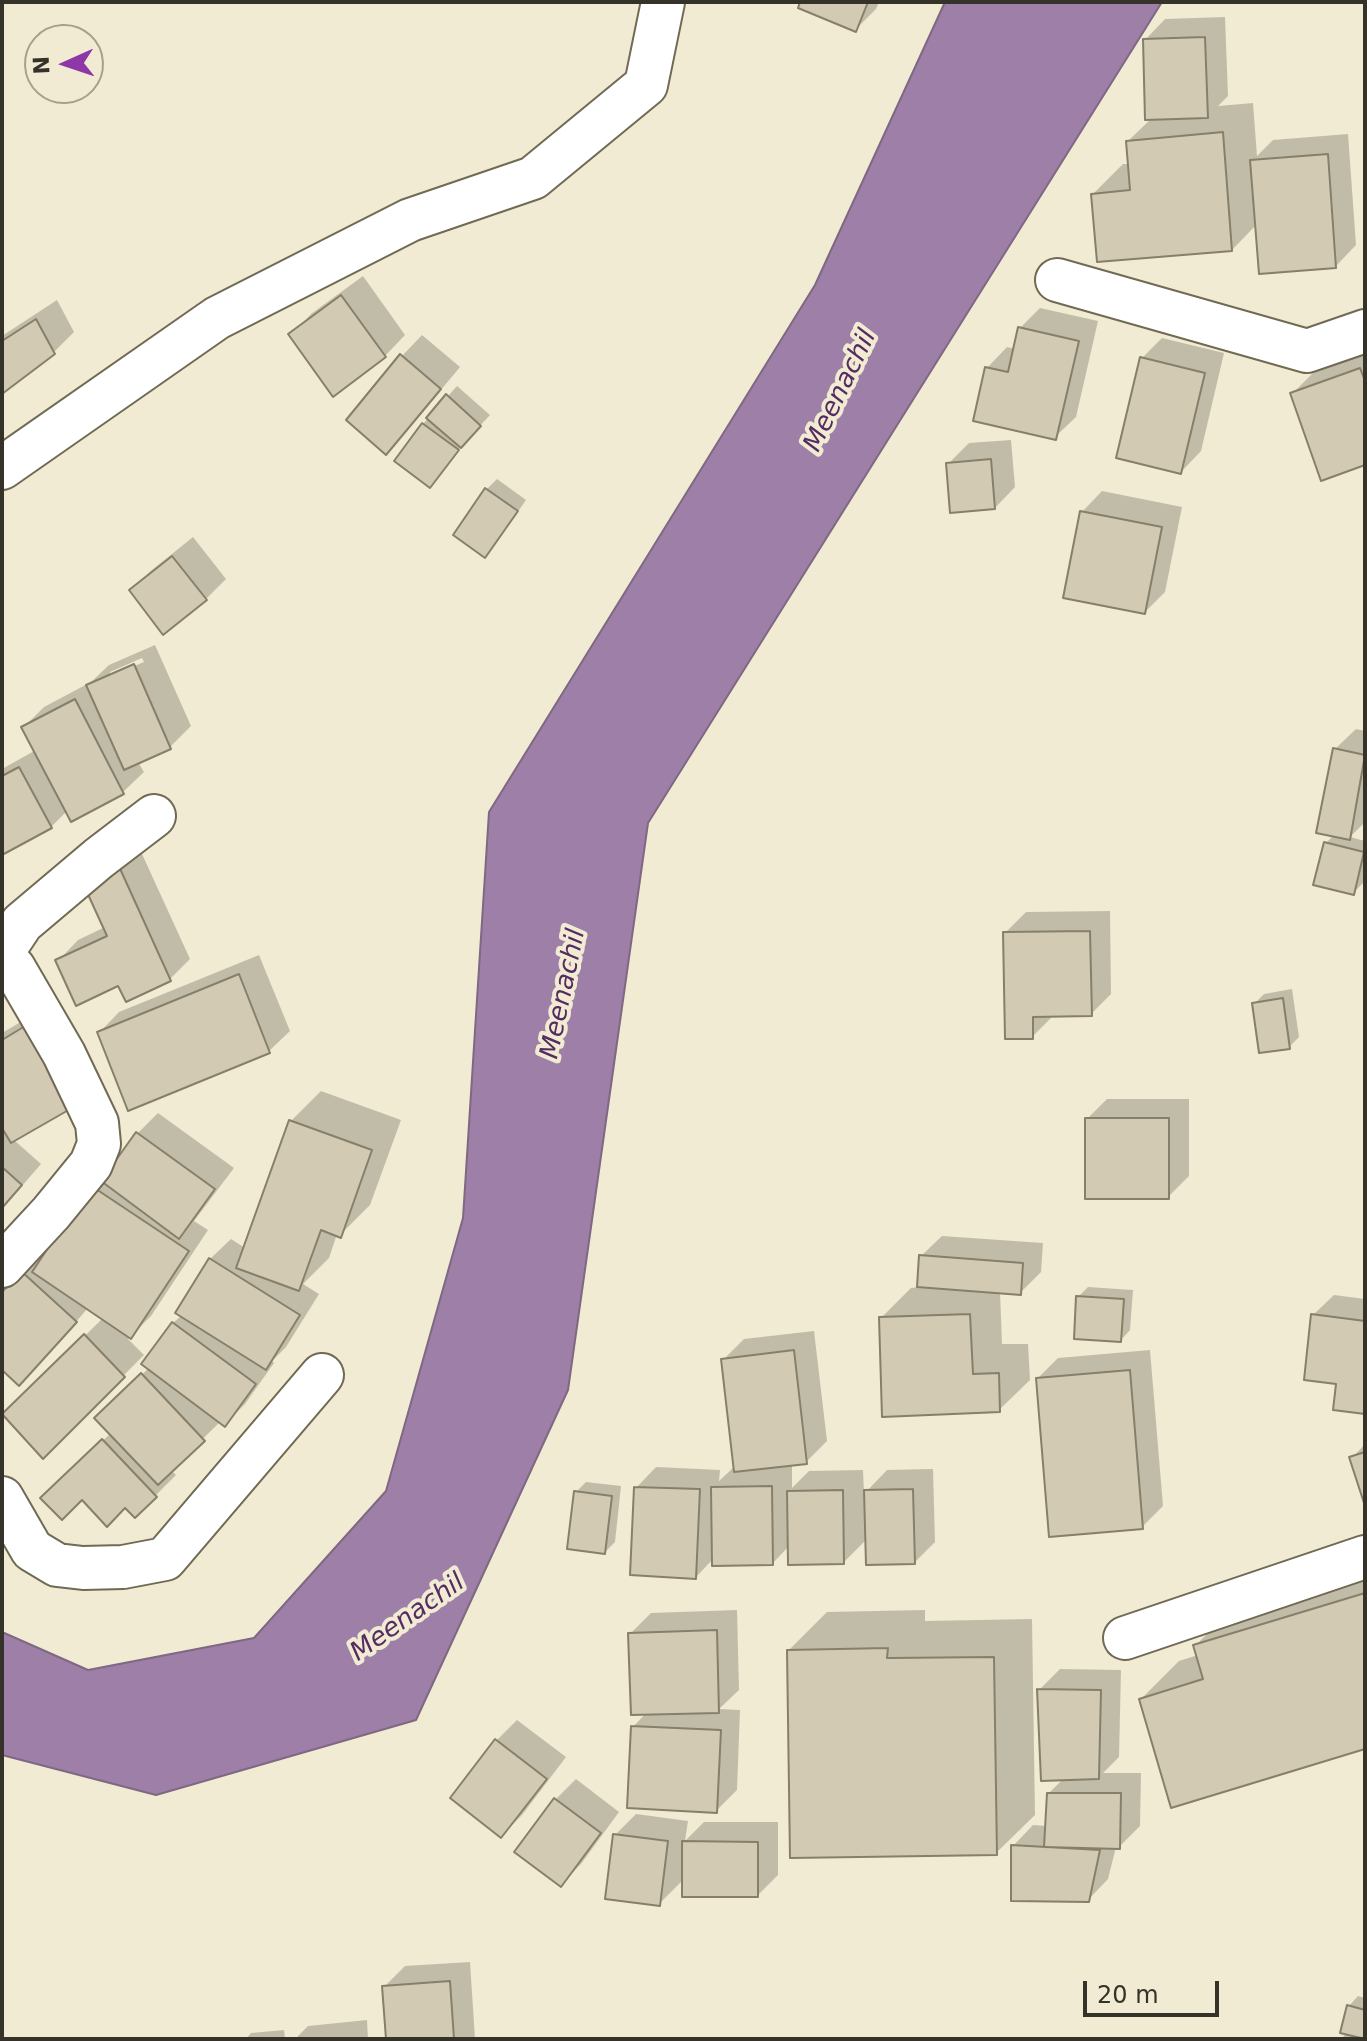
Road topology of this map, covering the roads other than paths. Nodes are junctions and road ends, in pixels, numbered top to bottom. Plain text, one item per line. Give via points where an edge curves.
1 (663, 2) edge
2 (1057, 280) dead end
3 (1365, 331) edge
4 (2, 468) edge
5 (154, 816) dead end
6 (2, 954) edge
7 (2, 1266) edge
8 (322, 1375) dead end
9 (2, 1498) edge
10 (1365, 1557) edge
11 (1125, 1638) dead end

1 - 4 street via 646,85 533,178 410,220 217,318
2 - 3 street via 1307,351
5 - 6 street via 22,923
6 - 7 street via 64,1054 97,1123 99,1144 91,1164
8 - 9 street via 165,1559 123,1567 57,1565 32,1550
10 - 11 street

